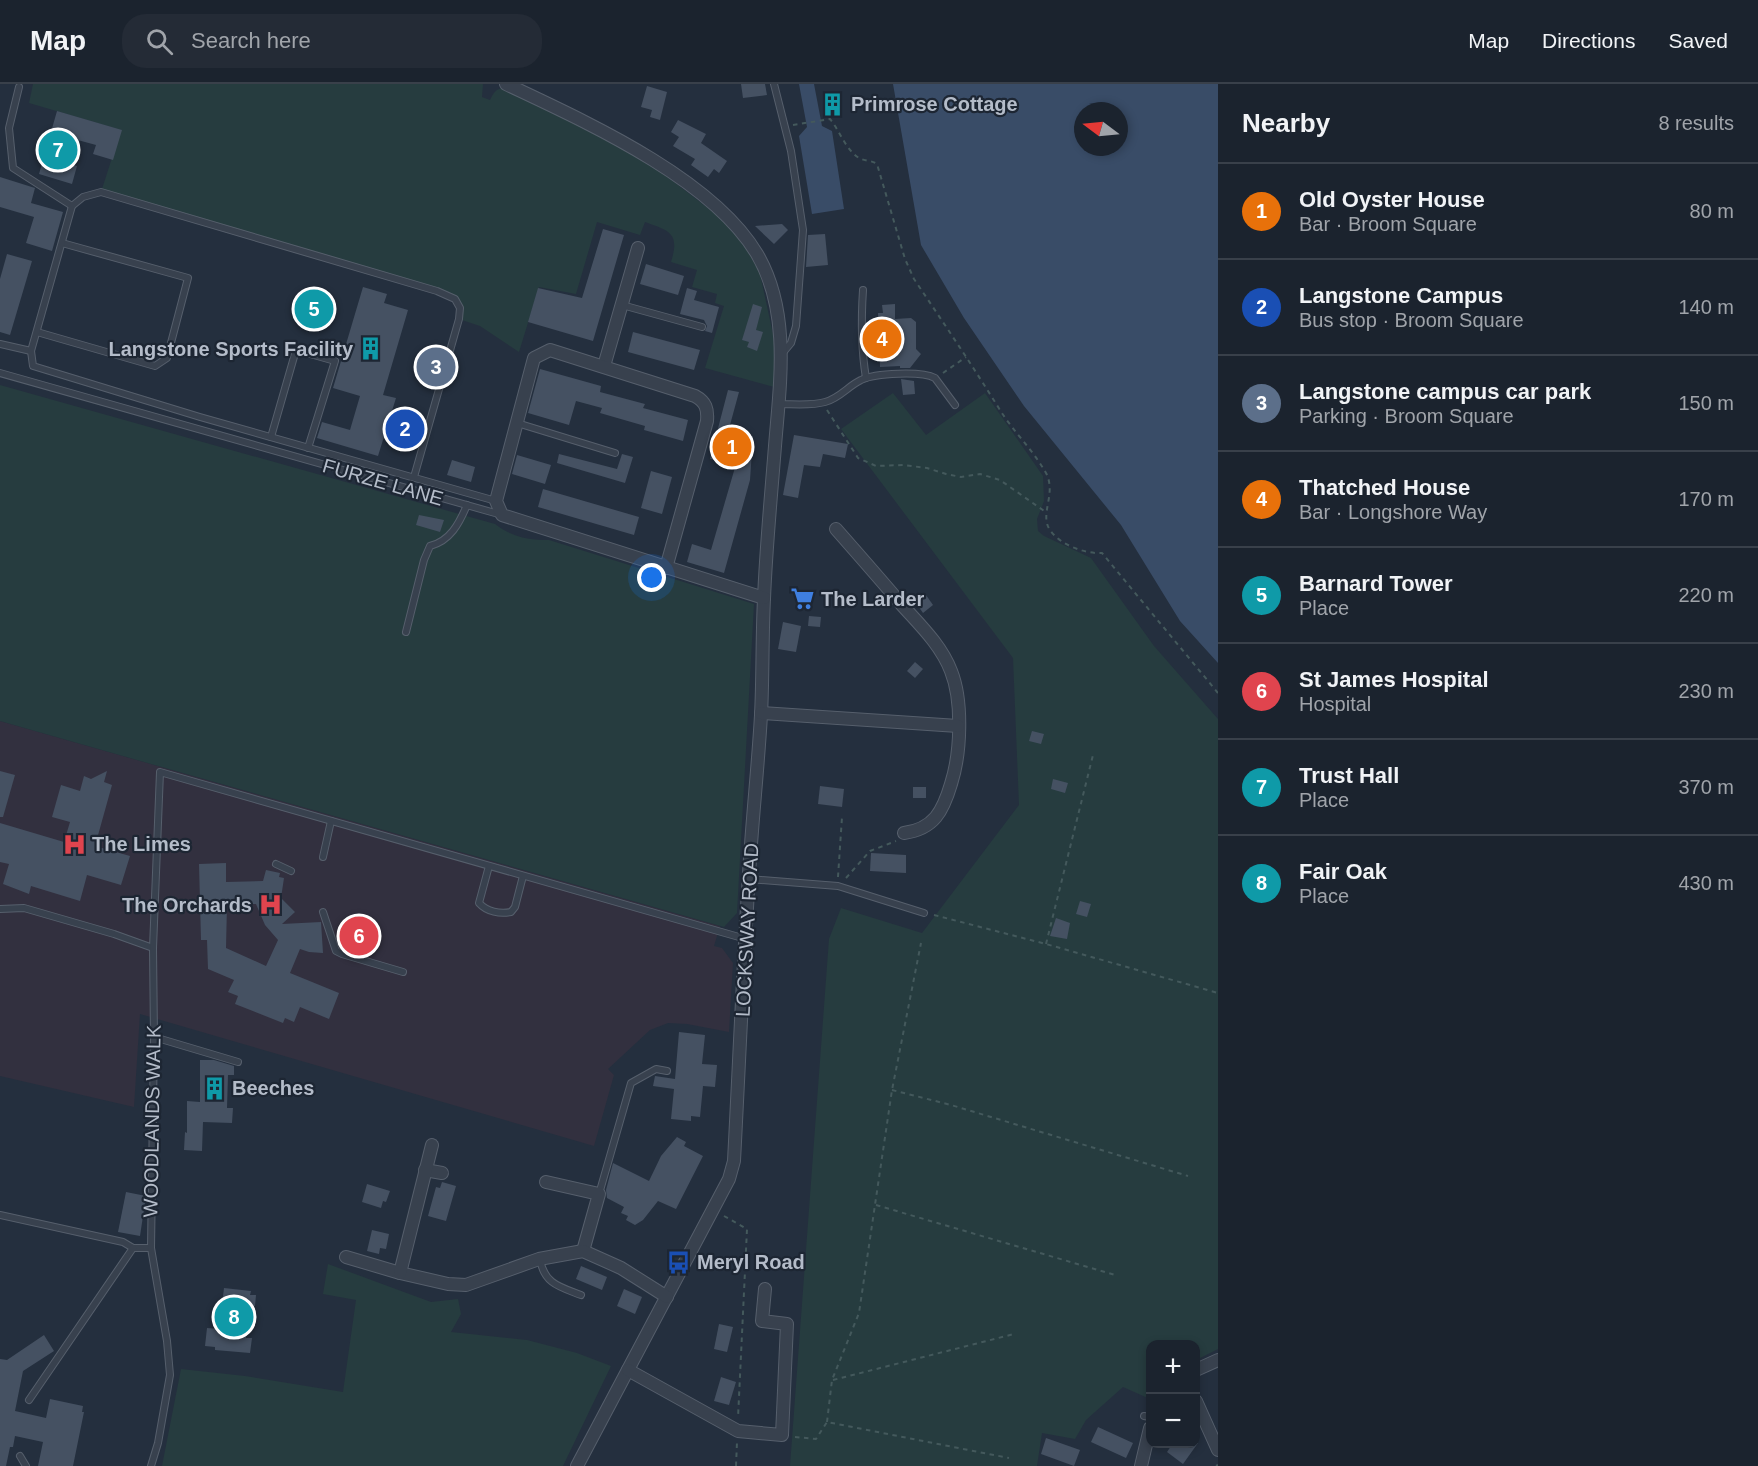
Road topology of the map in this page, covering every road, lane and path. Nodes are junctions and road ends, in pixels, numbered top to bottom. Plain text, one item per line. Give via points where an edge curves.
1 (506, 84) edge
2 (774, 84) edge
3 (19, 87) dead end
4 (800, 123) dead end
5 (72, 206) junction
6 (62, 243) junction
7 (638, 248) dead end
8 (863, 290) dead end
9 (622, 305) junction
10 (702, 327) dead end
11 (37, 332) junction
12 (0, 344) edge
13 (31, 351) junction
14 (781, 356) junction
15 (966, 357) junction
16 (604, 366) junction
17 (0, 373) edge
18 (866, 378) junction
19 (935, 378) junction
20 (823, 403) junction
21 (778, 404) junction
22 (955, 405) dead end
23 (517, 423) junction
24 (271, 437) junction
25 (308, 448) junction
26 (615, 453) dead end
27 (414, 477) junction
28 (496, 501) junction
29 (467, 505) junction
30 (1047, 513) junction
31 (502, 515) junction
32 (836, 529) dead end
33 (666, 568) junction
34 (764, 598) junction
35 (406, 632) dead end
36 (1218, 693) edge
37 (761, 713) junction
38 (958, 726) junction
39 (1093, 755) dead end
40 (842, 817) dead end
41 (331, 821) junction
42 (904, 833) joint
43 (323, 857) dead end
44 (276, 864) dead end
45 (489, 866) junction
46 (291, 870) dead end
47 (524, 876) junction
48 (749, 879) junction
49 (838, 886) junction
50 (0, 909) edge
51 (323, 912) dead end
52 (924, 913) joint
53 (746, 939) junction
54 (921, 943) dead end
55 (1046, 944) junction
56 (153, 948) junction
57 (402, 972) dead end
58 (1218, 993) edge
59 (154, 1037) junction
60 (238, 1062) dead end
61 (667, 1071) dead end
62 (892, 1090) junction
63 (432, 1145) dead end
64 (425, 1170) junction
65 (442, 1173) dead end
66 (1188, 1176) dead end
67 (546, 1182) dead end
68 (599, 1194) junction
69 (874, 1205) junction
70 (713, 1210) junction
71 (0, 1215) edge
72 (133, 1248) junction
73 (151, 1248) junction
74 (583, 1251) junction
75 (346, 1257) dead end
76 (539, 1259) junction
77 (400, 1273) junction
78 (1115, 1275) dead end
79 (765, 1289) dead end
80 (581, 1295) dead end
81 (667, 1297) junction
82 (1014, 1334) dead end
83 (1218, 1360) edge
84 (1200, 1368) edge
85 (628, 1370) junction
86 (832, 1380) junction
87 (29, 1400) dead end
88 (1200, 1410) edge
89 (826, 1422) junction
90 (738, 1431) junction
91 (782, 1436) junction
92 (1146, 1445) edge
93 (1218, 1450) edge
94 (20, 1456) dead end
95 (1010, 1458) dead end
96 (26, 1466) edge
97 (151, 1466) edge
98 (577, 1466) edge
99 (736, 1466) edge
100 (1141, 1466) edge

1 - 14 street, LOCKSWAY ROAD via 630,146 722,213 752,246 765,271 776,313
2 - 14 lane via 791,151 803,230 796,326 791,343
3 - 5 lane via 9,128 13,168
4 - 15 path via 825,118 833,122 858,158 877,164 914,279
5 - 6 lane
5 - 27 lane via 82,197 101,192 455,298 460,308 459,320
6 - 11 lane
6 - 11 lane via 188,278 167,358 154,366
7 - 9 street
8 - 18 lane via 862,350
9 - 10 lane
9 - 16 street
11 - 13 lane
12 - 13 lane
13 - 24 lane via 33,366
14 - 21 street, LOCKSWAY ROAD
15 - 19 path
15 - 30 path via 1046,474 1051,491
16 - 23 street via 550,350 534,358
16 - 33 street via 695,396 708,411
17 - 29 lane, FURZE LANE
18 - 19 lane via 917,374
18 - 20 lane
19 - 22 lane
20 - 21 lane
20 - 30 path via 858,458 876,466 927,468 961,477 980,474 1000,480
21 - 34 street, LOCKSWAY ROAD
23 - 26 lane
23 - 28 street
24 - 25 lane
24 - 25 lane via 296,350 325,358 334,361
25 - 27 lane
27 - 28 lane
28 - 31 street
29 - 31 lane, FURZE LANE
29 - 35 lane via 446,540 430,546
30 - 36 path via 1045,520 1056,537 1090,554 1102,553
31 - 33 street, FURZE LANE
32 - 38 street via 942,654 956,687
33 - 34 street, FURZE LANE
34 - 37 street, LOCKSWAY ROAD
37 - 38 street
37 - 48 street, LOCKSWAY ROAD
38 - 42 street via 955,766 941,809 926,826
39 - 55 path
40 - 49 path
41 - 43 lane
41 - 45 lane
41 - 56 lane, WOODLANDS WALK via 160,772
42 - 49 path via 896,841 870,852
44 - 46 lane
45 - 47 lane
45 - 47 lane via 479,903 484,909 512,912
47 - 53 lane
48 - 49 lane
48 - 53 street, LOCKSWAY ROAD
49 - 52 lane
50 - 56 lane via 24,908
51 - 57 lane via 336,951
52 - 55 path
53 - 70 street, LOCKSWAY ROAD via 734,1161
54 - 62 path
55 - 58 path
56 - 59 lane, WOODLANDS WALK
59 - 60 lane
59 - 73 lane, WOODLANDS WALK
61 - 68 lane via 656,1069 631,1083
62 - 66 path
62 - 69 path
63 - 64 street
64 - 65 street
64 - 77 street
67 - 68 street
68 - 74 street
69 - 78 path
69 - 86 path via 859,1313
70 - 81 street, LOCKSWAY ROAD
70 - 90 path via 747,1229
71 - 72 lane via 123,1242
72 - 73 lane
72 - 87 lane
73 - 97 lane, WOODLANDS WALK via 170,1375
74 - 76 street
74 - 81 street via 621,1268
75 - 77 street
76 - 77 street via 466,1285
76 - 80 lane via 541,1270 550,1281
79 - 91 street via 762,1321 787,1324
81 - 85 street, LOCKSWAY ROAD
82 - 86 path
83 - 84 street
85 - 90 street
85 - 98 street, LOCKSWAY ROAD
86 - 89 path
88 - 93 street
89 - 91 path via 816,1439
89 - 95 path
90 - 91 street
90 - 99 path
92 - 100 street
94 - 96 lane

